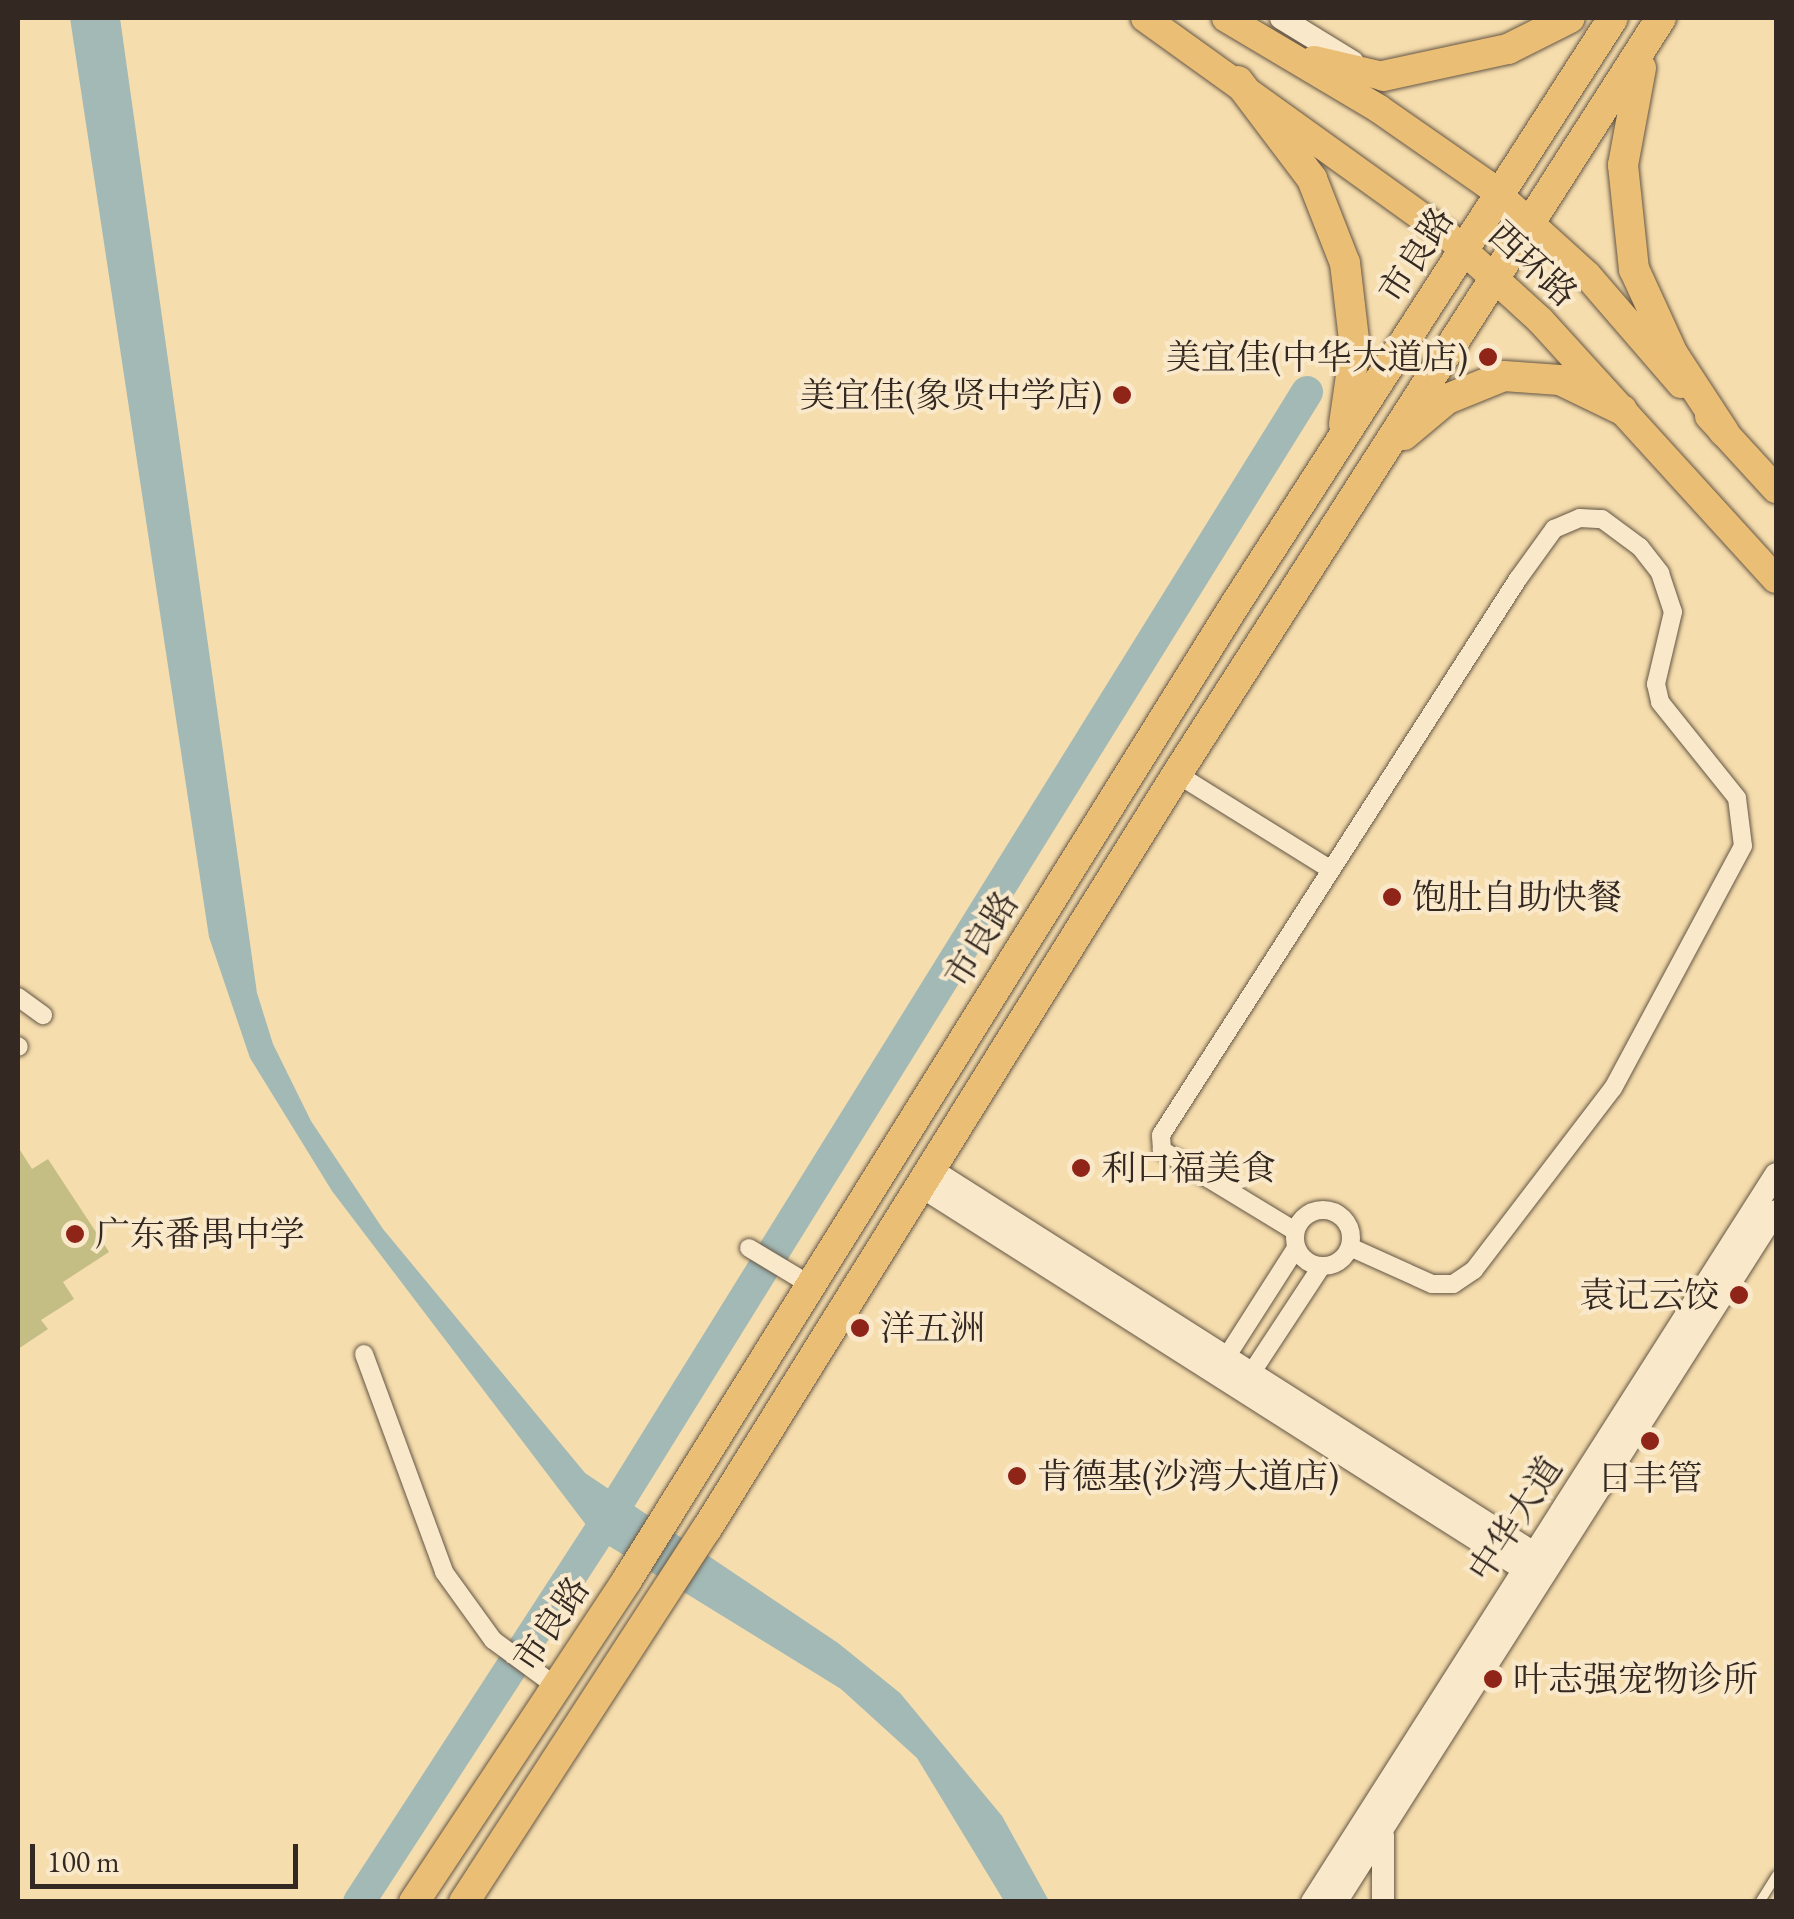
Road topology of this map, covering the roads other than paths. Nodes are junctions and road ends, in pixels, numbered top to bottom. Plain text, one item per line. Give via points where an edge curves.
1 (1146, 18) edge
2 (1226, 18) edge
3 (1281, 18) edge
4 (1570, 18) edge
5 (1614, 18) edge
6 (1660, 18) edge
7 (1283, 52) junction
8 (1383, 76) junction
9 (1238, 81) junction
10 (1499, 196) junction
11 (1529, 223) junction
12 (1464, 250) junction
13 (1494, 278) junction
14 (1622, 410) junction
15 (1724, 432) junction
16 (1379, 456) junction
17 (1328, 461) junction
18 (1776, 489) edge
19 (1357, 491) junction
20 (1776, 579) edge
21 (1177, 774) junction
22 (1331, 870) junction
23 (18, 997) edge
24 (42, 1015) dead end
25 (1776, 1174) edge
26 (924, 1176) junction
27 (1776, 1211) edge
28 (1296, 1239) junction
29 (1350, 1247) junction
30 (749, 1248) dead end
31 (1321, 1266) junction
32 (802, 1280) junction
33 (364, 1354) dead end
34 (1226, 1356) junction
35 (1252, 1372) junction
36 (1538, 1567) junction
37 (547, 1679) junction
38 (1384, 1826) junction
39 (1776, 1875) edge
40 (414, 1902) edge
41 (464, 1902) edge
42 (1312, 1902) edge
43 (1336, 1902) edge
44 (1383, 1902) edge
45 (1760, 1902) edge

1 - 9 main road, 西环路
2 - 7 main road, 西环路
3 - 8 street
4 - 8 highway via 1508,49
5 - 10 highway, 市良路
6 - 11 highway
6 - 15 highway via 1626,124 1627,235 1646,301
7 - 8 main road
7 - 10 main road, 西环路 via 1378,109
9 - 12 main road, 西环路
9 - 17 highway via 1312,180 1348,275 1352,385
10 - 11 main road, 西环路
10 - 12 highway, 市良路
11 - 13 highway
11 - 15 main road, 西环路 via 1586,274
12 - 13 main road, 西环路
12 - 17 highway, 市良路
13 - 14 main road, 西环路
13 - 16 highway
14 - 16 highway via 1560,380 1504,376 1447,399
14 - 20 main road, 西环路
15 - 18 main road, 西环路
16 - 19 highway
17 - 19 highway
17 - 32 highway, 市良路
19 - 21 highway
21 - 22 street
21 - 26 highway
22 - 28 street via 1158,1144
22 - 29 street via 1554,529 1580,518 1602,519 1625,533 1660,573 1673,612 1656,684 1660,702 1737,798 1743,846 1613,1088 1474,1270 1453,1284 1432,1284
23 - 24 street
25 - 36 street, 中华大道
26 - 34 street
26 - 36 street
26 - 41 highway via 706,1530
27 - 36 street, 中华大道
28 - 29 street via 1315,1210 1334,1212 1348,1225
28 - 31 street
28 - 34 street
29 - 31 street via 1337,1263
30 - 32 street
31 - 35 street
32 - 37 highway, 市良路 via 627,1580
33 - 37 street via 444,1572 493,1640
34 - 35 street
35 - 36 street
36 - 38 street, 中华大道
36 - 42 street, 中华大道
37 - 40 highway, 市良路
38 - 43 street, 中华大道
38 - 44 street
39 - 45 lane

